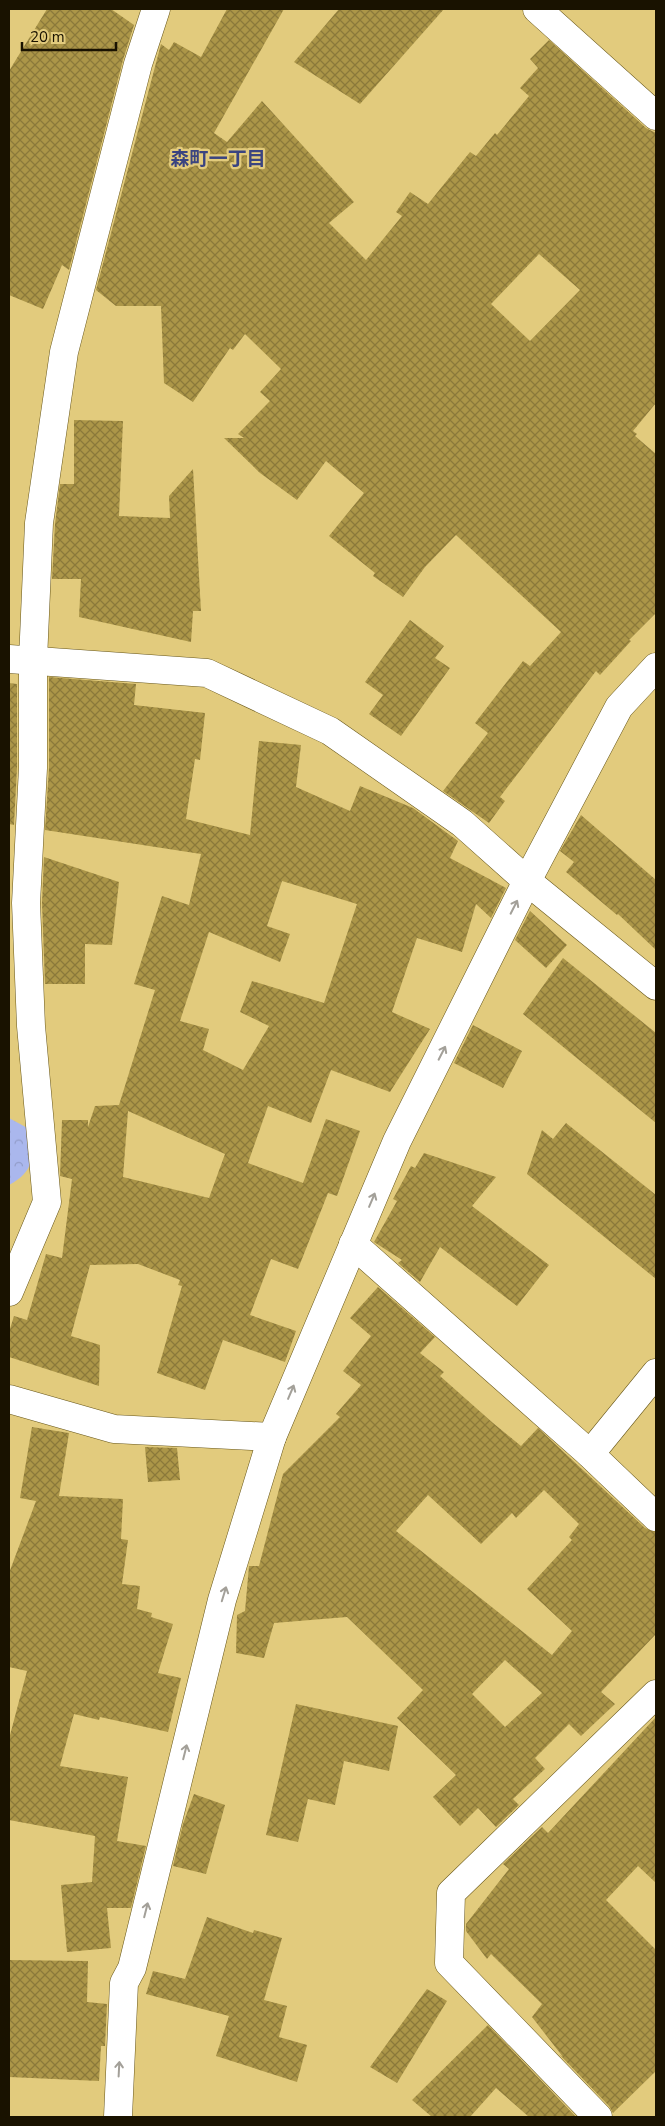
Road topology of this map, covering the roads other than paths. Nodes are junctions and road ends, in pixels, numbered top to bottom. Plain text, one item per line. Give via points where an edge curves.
1 (156, 9) edge
2 (538, 9) edge
3 (656, 116) edge
4 (21, 660) edge
5 (656, 667) edge
6 (528, 881) junction
7 (656, 986) edge
8 (353, 1244) junction
9 (9, 1292) edge
10 (656, 1373) edge
11 (9, 1399) edge
12 (272, 1437) junction
13 (590, 1454) junction
14 (656, 1517) edge
15 (656, 1694) edge
16 (118, 2117) edge
17 (598, 2117) edge

1 - 4 street via 138,64 64,352
2 - 3 street
4 - 6 street via 207,673 330,731 462,823
4 - 9 street via 33,768 26,903 31,1026 47,1202
5 - 6 street via 619,707
6 - 7 street
8 -> 6 street via 397,1142
12 -> 8 street
8 - 13 street
10 - 13 street
11 - 12 street via 114,1429
16 -> 12 street via 124,1983 132,1968 222,1600
13 - 14 street
15 - 17 street via 451,1893 449,1963

